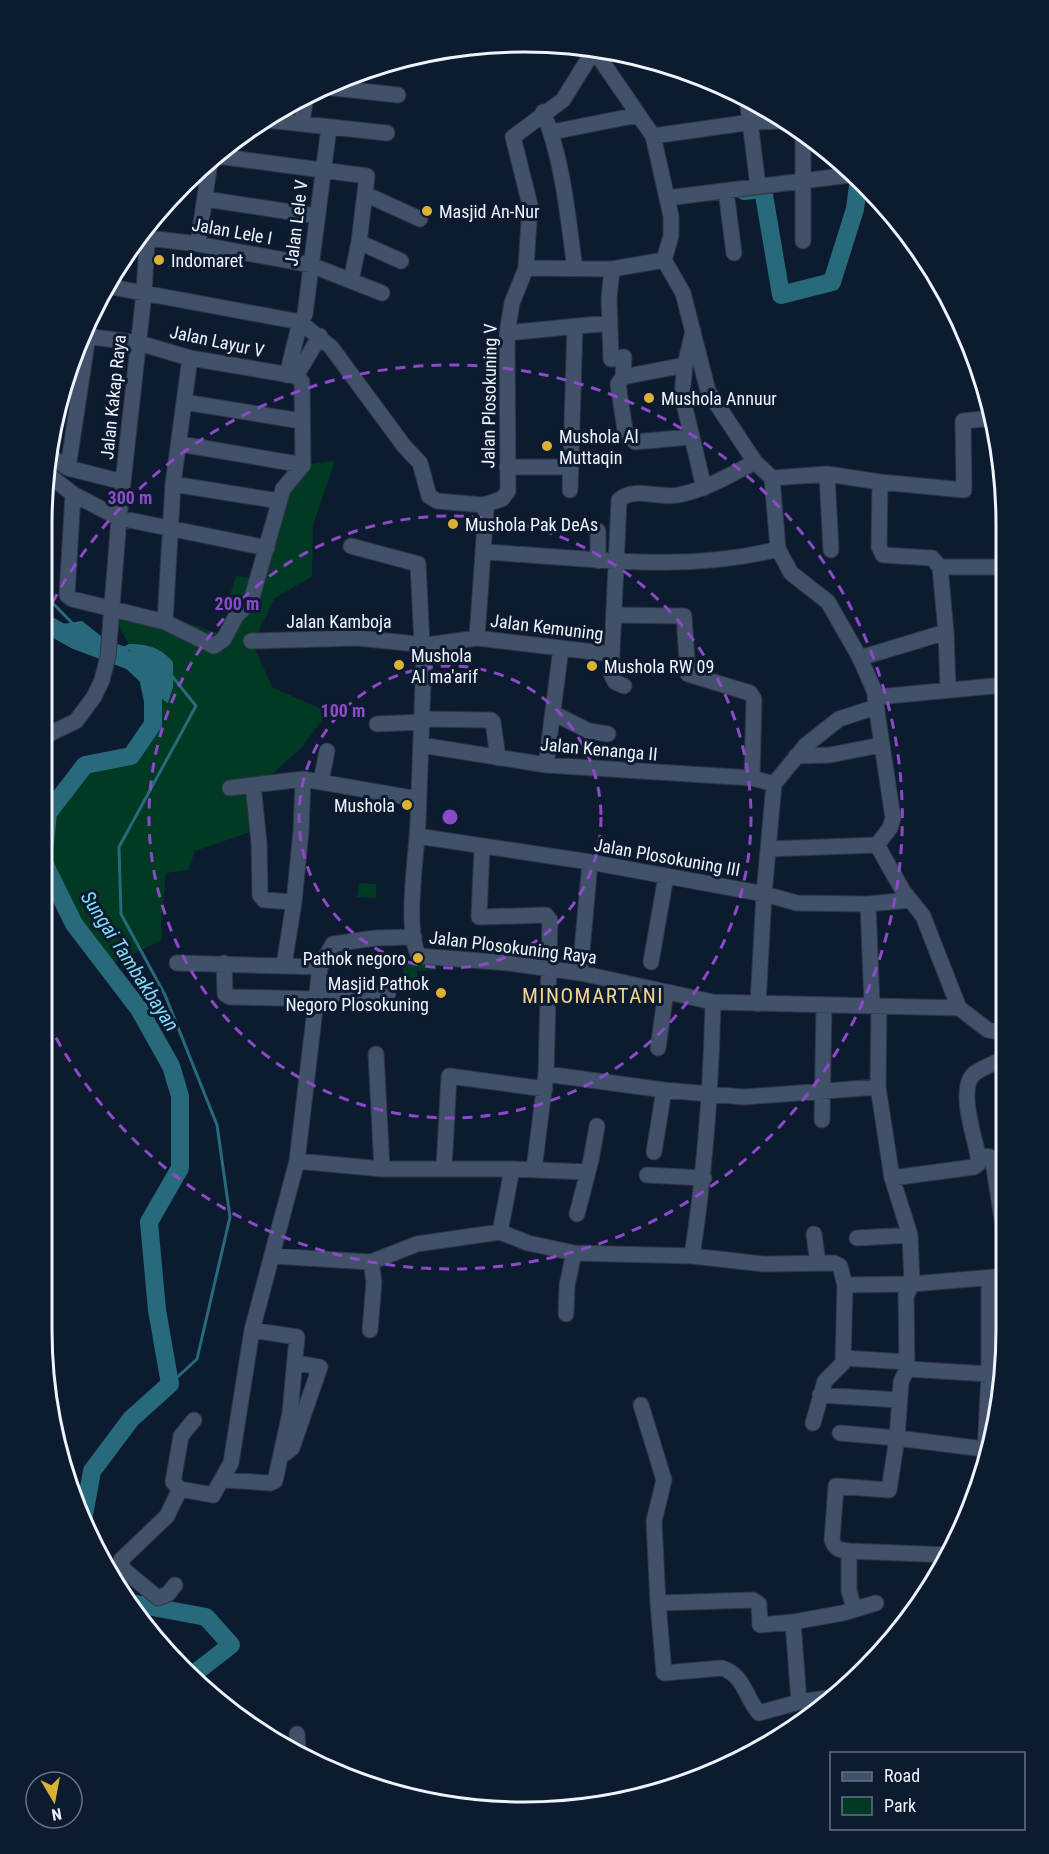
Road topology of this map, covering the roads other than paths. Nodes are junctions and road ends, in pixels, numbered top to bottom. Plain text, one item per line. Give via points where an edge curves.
1 (590, 58) edge
2 (602, 60) edge
3 (342, 89) edge
4 (398, 94) dead end
5 (304, 108) edge
6 (749, 110) edge
7 (543, 112) junction
8 (638, 115) junction
9 (280, 121) edge
10 (770, 121) edge
11 (752, 122) junction
12 (302, 123) junction
13 (329, 127) junction
14 (552, 132) junction
15 (387, 134) dead end
16 (653, 136) junction
17 (804, 144) edge
18 (228, 157) edge
19 (323, 169) junction
20 (208, 174) edge
21 (842, 176) edge
22 (802, 182) junction
23 (758, 186) junction
24 (726, 190) junction
25 (365, 194) junction
26 (667, 198) junction
27 (205, 199) junction
28 (317, 216) junction
29 (420, 219) dead end
30 (151, 235) edge
31 (803, 241) dead end
32 (359, 242) junction
33 (145, 244) edge
34 (198, 244) junction
35 (734, 253) dead end
36 (664, 260) junction
37 (401, 261) dead end
38 (311, 264) junction
39 (526, 268) junction
40 (575, 269) junction
41 (612, 269) junction
42 (351, 281) junction
43 (116, 288) edge
44 (144, 293) junction
45 (382, 293) dead end
46 (300, 322) junction
47 (609, 323) junction
48 (575, 326) junction
49 (693, 331) junction
50 (507, 333) junction
51 (320, 336) junction
52 (91, 337) edge
53 (139, 343) junction
54 (84, 355) edge
55 (190, 358) junction
56 (685, 365) junction
57 (292, 376) junction
58 (623, 377) junction
59 (184, 402) junction
60 (984, 419) edge
61 (302, 421) junction
62 (690, 437) junction
63 (180, 444) junction
64 (57, 461) edge
65 (754, 462) junction
66 (303, 465) junction
67 (507, 467) junction
68 (570, 467) junction
69 (68, 468) junction
70 (827, 474) junction
71 (772, 478) junction
72 (55, 480) edge
73 (123, 482) junction
74 (880, 482) junction
75 (173, 484) junction
76 (704, 488) junction
77 (570, 490) dead end
78 (73, 494) junction
79 (279, 501) junction
80 (483, 506) junction
81 (119, 518) junction
82 (171, 530) junction
83 (598, 531) dead end
84 (351, 546) dead end
85 (267, 548) junction
86 (778, 549) junction
87 (831, 550) dead end
88 (485, 552) junction
89 (598, 561) junction
90 (618, 561) junction
91 (940, 567) junction
92 (996, 567) edge
93 (112, 608) junction
94 (616, 615) junction
95 (165, 622) junction
96 (946, 632) junction
97 (477, 638) junction
98 (251, 641) dead end
99 (425, 645) junction
100 (561, 648) junction
101 (611, 654) junction
102 (860, 658) junction
103 (624, 686) dead end
104 (996, 686) edge
105 (948, 689) junction
106 (875, 701) junction
107 (553, 713) junction
108 (422, 720) junction
109 (377, 724) dead end
110 (52, 733) edge
111 (608, 734) dead end
112 (422, 745) junction
113 (881, 745) junction
114 (327, 751) dead end
115 (796, 756) junction
116 (498, 758) junction
117 (546, 765) junction
118 (752, 778) junction
119 (303, 779) junction
120 (321, 781) junction
121 (253, 784) junction
122 (774, 784) junction
123 (230, 788) dead end
124 (418, 799) junction
125 (417, 836) junction
126 (877, 845) junction
127 (482, 848) junction
128 (768, 849) junction
129 (590, 862) junction
130 (666, 876) junction
131 (764, 894) junction
132 (910, 900) junction
133 (294, 902) junction
134 (868, 904) junction
135 (414, 938) junction
136 (651, 962) dead end
137 (177, 963) dead end
138 (224, 963) junction
139 (284, 965) junction
140 (320, 967) junction
141 (549, 969) junction
142 (579, 972) junction
143 (666, 992) junction
144 (388, 993) dead end
145 (316, 996) junction
146 (713, 1002) junction
147 (758, 1004) junction
148 (824, 1005) junction
149 (875, 1006) junction
150 (959, 1008) junction
151 (996, 1031) edge
152 (658, 1048) dead end
153 (376, 1054) dead end
154 (996, 1063) edge
155 (546, 1082) junction
156 (878, 1087) junction
157 (664, 1090) junction
158 (821, 1092) junction
159 (711, 1094) junction
160 (822, 1120) dead end
161 (597, 1126) dead end
162 (654, 1152) dead end
163 (978, 1155) junction
164 (297, 1161) junction
165 (444, 1168) junction
166 (512, 1168) junction
167 (382, 1169) junction
168 (534, 1169) junction
169 (588, 1172) junction
170 (647, 1175) dead end
171 (996, 1176) edge
172 (704, 1178) junction
173 (892, 1178) junction
174 (577, 1214) dead end
175 (500, 1232) junction
176 (814, 1234) dead end
177 (910, 1235) junction
178 (857, 1238) dead end
179 (574, 1253) junction
180 (273, 1256) junction
181 (692, 1256) junction
182 (371, 1262) junction
183 (818, 1263) junction
184 (996, 1277) edge
185 (989, 1278) junction
186 (912, 1284) junction
187 (845, 1285) junction
188 (566, 1314) dead end
189 (252, 1330) junction
190 (370, 1330) dead end
191 (843, 1358) junction
192 (995, 1360) edge
193 (297, 1363) junction
194 (907, 1365) junction
195 (994, 1375) edge
196 (820, 1395) junction
197 (899, 1400) junction
198 (641, 1405) dead end
199 (194, 1420) dead end
200 (813, 1423) dead end
201 (840, 1433) dead end
202 (897, 1437) junction
203 (981, 1449) edge
204 (281, 1455) junction
205 (224, 1480) junction
206 (180, 1489) junction
207 (849, 1551) junction
208 (939, 1555) edge
209 (175, 1585) dead end
210 (876, 1603) dead end
211 (657, 1604) junction
212 (854, 1608) junction
213 (793, 1622) junction
214 (817, 1699) edge
215 (799, 1702) junction

1 - 7 street via 563,100
2 - 8 street
3 - 4 street
5 - 12 street
6 - 11 street
7 - 14 street
7 - 39 street, Jalan Plosokuning V via 513,137 529,194
8 - 14 street
8 - 16 street
9 - 12 street
10 - 11 street
11 - 16 street
11 - 23 street
12 - 13 street
13 - 15 street
13 - 19 street, Jalan Lele V
14 - 40 street
16 - 26 street
17 - 22 street
18 - 19 street
19 - 25 street via 367,176
19 - 28 street, Jalan Lele V
20 - 27 street
21 - 22 street
22 - 23 street
22 - 31 street
23 - 24 street
24 - 26 street
24 - 35 street
25 - 29 street
25 - 32 street
26 - 36 street via 671,236
27 - 28 street
27 - 34 street
28 - 38 street, Jalan Lele V
30 - 34 street, Jalan Lele I
32 - 37 street
32 - 42 street
33 - 44 street, Jalan Kakap Raya
34 - 38 street, Jalan Lele I
36 - 41 street
36 - 49 street via 683,293
38 - 42 street, Jalan Lele I
38 - 46 street, Jalan Lele V via 305,314
39 - 40 street
39 - 50 street, Jalan Plosokuning V via 512,303
40 - 41 street
41 - 47 street
42 - 45 street, Jalan Lele I
43 - 44 street
44 - 46 street
44 - 53 street, Jalan Kakap Raya
46 - 51 street
46 - 57 street, Jalan Lele V
47 - 48 street
47 - 58 street via 611,359 624,357
48 - 50 street
48 - 68 street
49 - 56 street
49 - 65 street via 708,391
50 - 67 street, Jalan Plosokuning V
51 - 57 street
51 - 80 street via 420,463 429,496 437,501
52 - 53 street, Jalan Layur V
53 - 55 street, Jalan Layur V
53 - 73 street, Jalan Kakap Raya
54 - 69 street
55 - 57 street, Jalan Layur V
55 - 59 street
56 - 58 street
56 - 62 street via 682,396
57 - 61 street via 302,382
58 - 62 street via 618,384 628,436 642,443
59 - 61 street
59 - 63 street
60 - 74 street via 963,421 964,490
61 - 66 street
62 - 76 street
63 - 66 street
63 - 75 street
64 - 69 street
65 - 71 street
65 - 76 street
66 - 79 street via 283,489
67 - 68 street
67 - 80 street, Jalan Plosokuning V via 506,495
68 - 77 street
69 - 73 street
70 - 71 street
70 - 74 street
70 - 87 street
71 - 86 street
72 - 78 street
73 - 81 street, Jalan Kakap Raya
74 - 91 street via 879,547 883,555 932,558
75 - 79 street
75 - 82 street
76 - 90 street via 677,496 636,493 622,497 618,503
78 - 81 street
78 - 93 street via 67,595
79 - 85 street
80 - 88 street via 487,519
81 - 82 street
81 - 93 street, Jalan Kakap Raya
82 - 85 street
82 - 95 street
83 - 89 street
84 - 99 street, Jalan Plosokuning Raya via 418,564
85 - 95 street via 251,601 236,616 220,643 207,644
86 - 90 street via 693,562
86 - 102 street via 791,573 828,602
88 - 89 street
88 - 97 street
89 - 90 street
90 - 94 street
91 - 92 street
91 - 96 street
93 - 95 street
93 - 110 street, Jalan Kakap Raya via 108,656 98,688 76,721
94 - 101 street
94 - 118 street via 684,616 688,674 750,693 754,699
96 - 102 street
96 - 105 street
97 - 99 street
97 - 100 street, Jalan Kemuning
98 - 99 street, Jalan Kamboja via 357,638
99 - 108 street, Jalan Plosokuning Raya
100 - 101 street, Jalan Kemuning
100 - 107 street
101 - 103 street via 612,678
102 - 106 street
104 - 105 street
105 - 106 street
106 - 113 street
106 - 115 street via 839,719
107 - 111 street via 589,731
107 - 117 street
108 - 109 street
108 - 112 street, Jalan Plosokuning Raya
108 - 116 street via 491,720
112 - 116 street, Jalan Kenanga II
112 - 124 street, Jalan Plosokuning Raya
113 - 115 street via 830,755
113 - 126 street via 893,818
114 - 120 street
115 - 122 street
116 - 117 street, Jalan Kenanga II
117 - 118 street, Jalan Kenanga II
118 - 122 street, Jalan Kenanga II
119 - 120 street
119 - 121 street
119 - 133 street
120 - 124 street
121 - 123 street
121 - 133 street via 260,895 264,900
122 - 128 street
124 - 125 street, Jalan Plosokuning Raya
125 - 127 street, Jalan Plosokuning III
125 - 135 street, Jalan Plosokuning Raya
126 - 128 street
126 - 132 street
127 - 129 street, Jalan Plosokuning III
127 - 141 street via 479,917 549,916
128 - 131 street
129 - 130 street, Jalan Plosokuning III
129 - 142 street
130 - 131 street, Jalan Plosokuning III
130 - 136 street
131 - 134 street, Jalan Plosokuning III via 797,903
131 - 147 street
132 - 134 street, Jalan Plosokuning III
132 - 150 street via 923,916
133 - 139 street
134 - 149 street
135 - 140 street via 333,944
135 - 141 street, Jalan Plosokuning Raya via 416,951 425,958
137 - 138 street
138 - 139 street
138 - 145 street via 223,988 230,997
139 - 140 street
140 - 145 street
141 - 142 street, Jalan Plosokuning Raya
141 - 155 street
142 - 143 street, Jalan Plosokuning Raya
143 - 146 street, Jalan Plosokuning Raya
143 - 152 street
144 - 145 street
145 - 164 street
146 - 147 street, Jalan Plosokuning Raya
146 - 159 street
147 - 148 street, Jalan Plosokuning Raya
148 - 149 street, Jalan Plosokuning Raya
148 - 158 street
149 - 150 street, Jalan Plosokuning Raya
149 - 156 street
150 - 151 street via 988,1030
153 - 167 street
154 - 163 street via 974,1074 967,1083
155 - 157 street
155 - 165 street via 449,1076
155 - 168 street
156 - 158 street
156 - 173 street
157 - 159 street
157 - 162 street
158 - 159 street via 744,1097
158 - 160 street
159 - 172 street
161 - 169 street
163 - 171 street via 990,1157
163 - 173 street via 975,1167
164 - 167 street
164 - 180 street
165 - 166 street
165 - 167 street
166 - 168 street
166 - 175 street
168 - 169 street
169 - 174 street
170 - 172 street
172 - 181 street
173 - 177 street
175 - 179 street
175 - 182 street via 417,1244
176 - 183 street
177 - 178 street
177 - 186 street
179 - 181 street
179 - 188 street
180 - 182 street
180 - 189 street
181 - 183 street via 764,1264
182 - 190 street via 374,1282
183 - 187 street via 840,1266
184 - 185 street
185 - 186 street
185 - 192 street
186 - 187 street
186 - 194 street via 906,1296
187 - 191 street
189 - 193 street via 294,1335 298,1340
189 - 205 street via 231,1463
191 - 194 street
191 - 196 street via 841,1367 825,1381
193 - 204 street
193 - 204 street via 320,1367 292,1448
194 - 195 street
194 - 197 street
196 - 197 street
196 - 200 street
197 - 202 street
198 - 211 street via 664,1480 654,1521
199 - 206 street via 179,1442 173,1482
201 - 202 street
202 - 203 street
202 - 207 street via 889,1490 836,1486 832,1540 839,1550
204 - 205 street via 275,1481
205 - 206 street via 213,1495
206 - 209 street via 167,1516 121,1560 123,1569 158,1598
207 - 208 street
207 - 212 street via 849,1591
210 - 212 street
211 - 213 street via 753,1600 759,1604 760,1625
211 - 215 street via 664,1673 722,1668 731,1671 742,1682 759,1713
212 - 213 street
213 - 215 street
214 - 215 street

